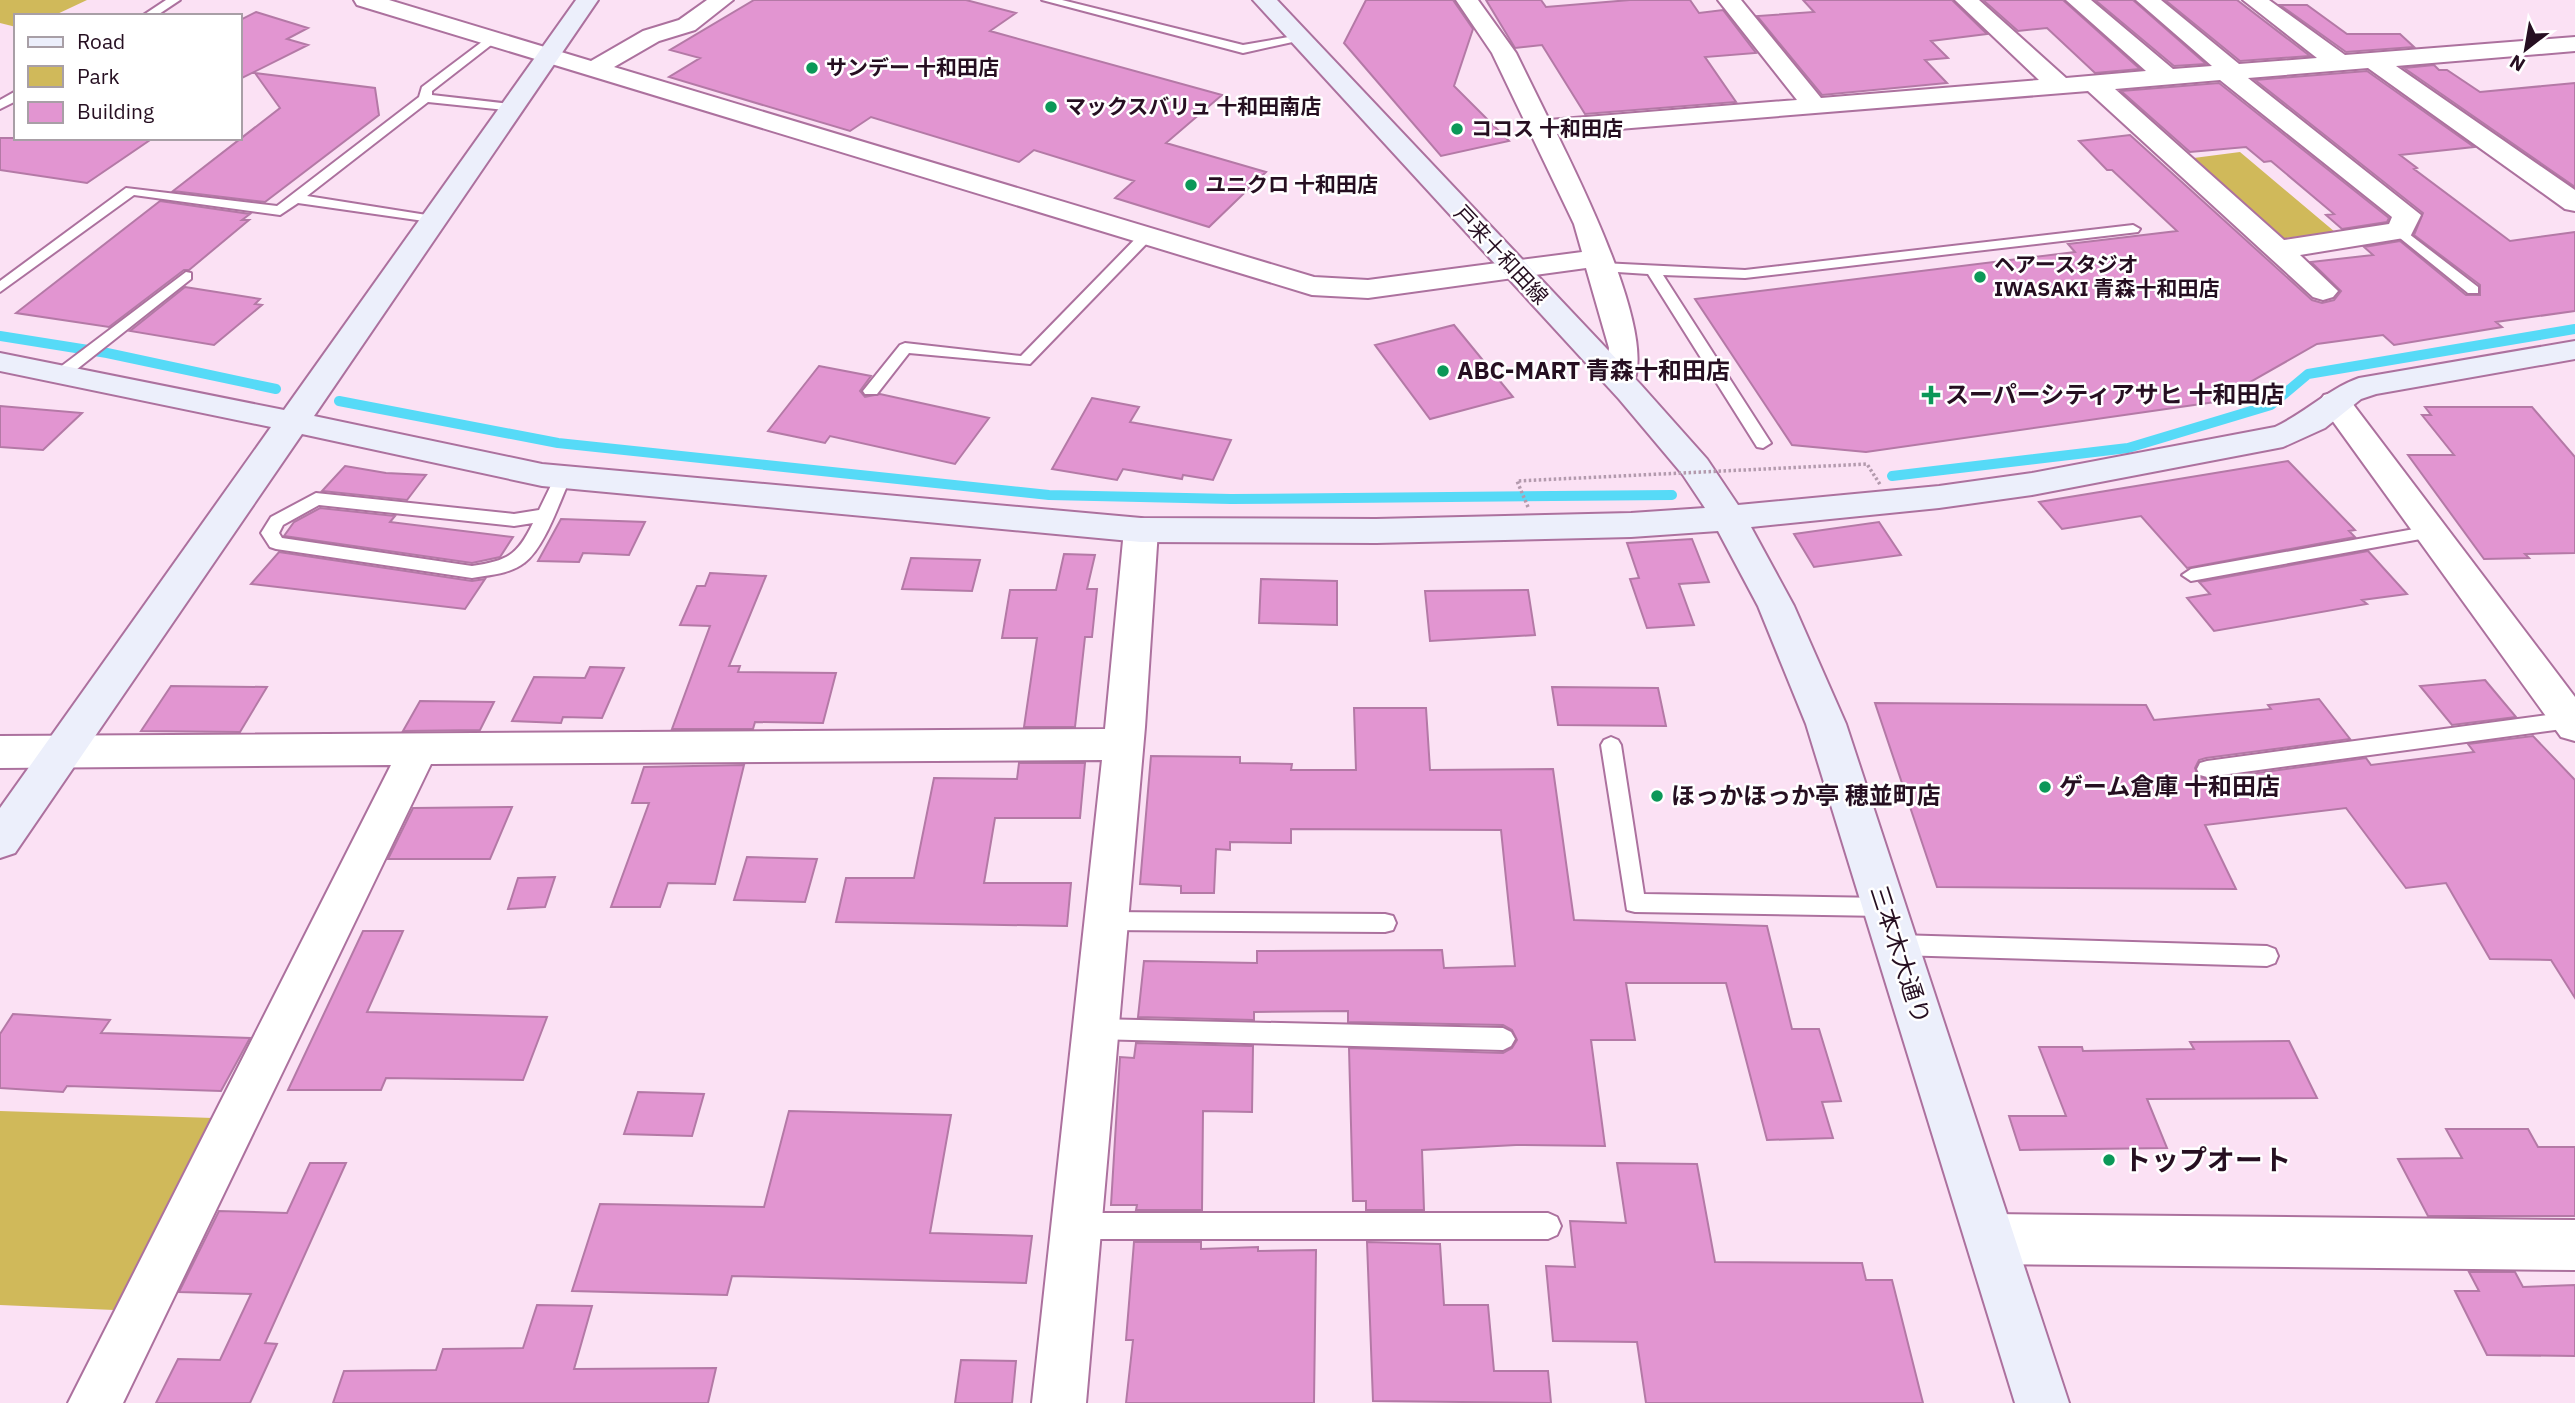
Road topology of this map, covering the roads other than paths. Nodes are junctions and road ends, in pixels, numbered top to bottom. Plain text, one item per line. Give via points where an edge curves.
1 (174, 0) edge
2 (365, 0) edge
3 (587, 0) edge
4 (722, 0) edge
5 (1048, 0) edge
6 (1264, 0) edge
7 (1467, 0) edge
8 (1729, 0) edge
9 (1966, 0) edge
10 (2077, 0) edge
11 (2147, 0) edge
12 (2254, 0) edge
13 (151, 14) edge
14 (491, 39) junction
15 (1300, 39) junction
16 (2575, 44) edge
17 (547, 57) junction
18 (2372, 60) junction
19 (2338, 62) junction
20 (596, 68) junction
21 (2229, 72) junction
22 (2167, 77) junction
23 (2094, 83) junction
24 (2060, 86) junction
25 (425, 98) junction
26 (1815, 106) junction
27 (511, 108) junction
28 (1541, 128) junction
29 (296, 199) junction
30 (2575, 203) edge
31 (433, 220) junction
32 (2133, 229) dead end
33 (2400, 231) junction
34 (1147, 235) junction
35 (2275, 250) junction
36 (1600, 262) junction
37 (1653, 270) junction
38 (1516, 271) junction
39 (186, 276) dead end
40 (0, 288) edge
41 (2473, 290) dead end
42 (2323, 291) dead end
43 (2575, 350) edge
44 (0, 362) edge
45 (71, 366) junction
46 (1620, 380) junction
47 (871, 391) dead end
48 (2335, 402) junction
49 (289, 423) junction
50 (1763, 443) dead end
51 (563, 477) junction
52 (544, 515) junction
53 (1729, 518) junction
54 (1141, 530) junction
55 (2431, 532) junction
56 (2191, 575) dead end
57 (2573, 723) edge
58 (1123, 744) junction
59 (1611, 745) dead end
60 (420, 747) junction
61 (63, 751) junction
62 (0, 752) edge
63 (2207, 769) dead end
64 (0, 841) edge
65 (1106, 921) junction
66 (1385, 923) dead end
67 (1891, 926) junction
68 (2267, 956) dead end
69 (1095, 1029) junction
70 (1503, 1039) dead end
71 (1076, 1226) junction
72 (1548, 1226) dead end
73 (1990, 1239) junction
74 (2575, 1245) edge
75 (95, 1403) edge
76 (1059, 1403) edge
77 (2042, 1403) edge

1 - 13 lane
2 - 14 street
3 - 17 street
4 - 20 street via 687,25 651,36
5 - 15 lane via 1242,49
6 - 15 street, 戸来十和田線
7 - 28 street via 1504,53
8 - 26 street
9 - 24 street
10 - 22 street
11 - 21 street
12 - 19 street
14 - 17 street
14 - 25 lane via 426,90
15 - 38 street, 戸来十和田線
16 - 18 street
17 - 20 street
17 - 27 street
18 - 19 street
18 - 30 street
19 - 21 street
20 - 34 street
21 - 22 street
21 - 33 street via 2407,215
22 - 23 street
23 - 24 street
23 - 35 street
24 - 26 street
25 - 27 lane
25 - 29 lane
26 - 28 street
27 - 31 street
28 - 36 street via 1588,225
29 - 31 lane
29 - 40 lane via 280,211 131,191
31 - 49 street
32 - 37 lane via 1745,274
33 - 35 street
33 - 41 lane
34 - 38 street via 1312,286 1339,289
34 - 47 lane via 1025,362 905,348
35 - 42 street
36 - 37 lane
36 - 38 street
36 - 46 street via 1624,348
37 - 50 lane
38 - 46 street, 戸来十和田線
39 - 45 lane
43 - 48 street via 2370,385
44 - 45 street
45 - 49 street
46 - 53 street, 戸来十和田線 via 1695,467
48 - 53 street via 2314,421 2283,436 2164,460 1939,497
48 - 55 street
49 - 51 street
49 - 61 street
51 - 52 lane
51 - 54 street
52 - 52 lane via 523,555 498,568 472,572 276,543 270,533 276,521 316,499 514,520
53 - 54 street via 1389,531
53 - 67 street, 三本木大通り via 1776,606 1826,724
54 - 58 street
55 - 56 lane
55 - 57 street
57 - 63 lane
58 - 60 street
58 - 65 street
59 - 67 lane via 1634,903
60 - 61 street
60 - 75 street
61 - 62 street
61 - 64 street
65 - 66 lane
65 - 69 street
67 - 68 lane
67 - 73 street, 三本木大通り
69 - 70 lane
69 - 71 street
71 - 72 lane
71 - 76 street
73 - 74 street
73 - 77 street, 三本木大通り

